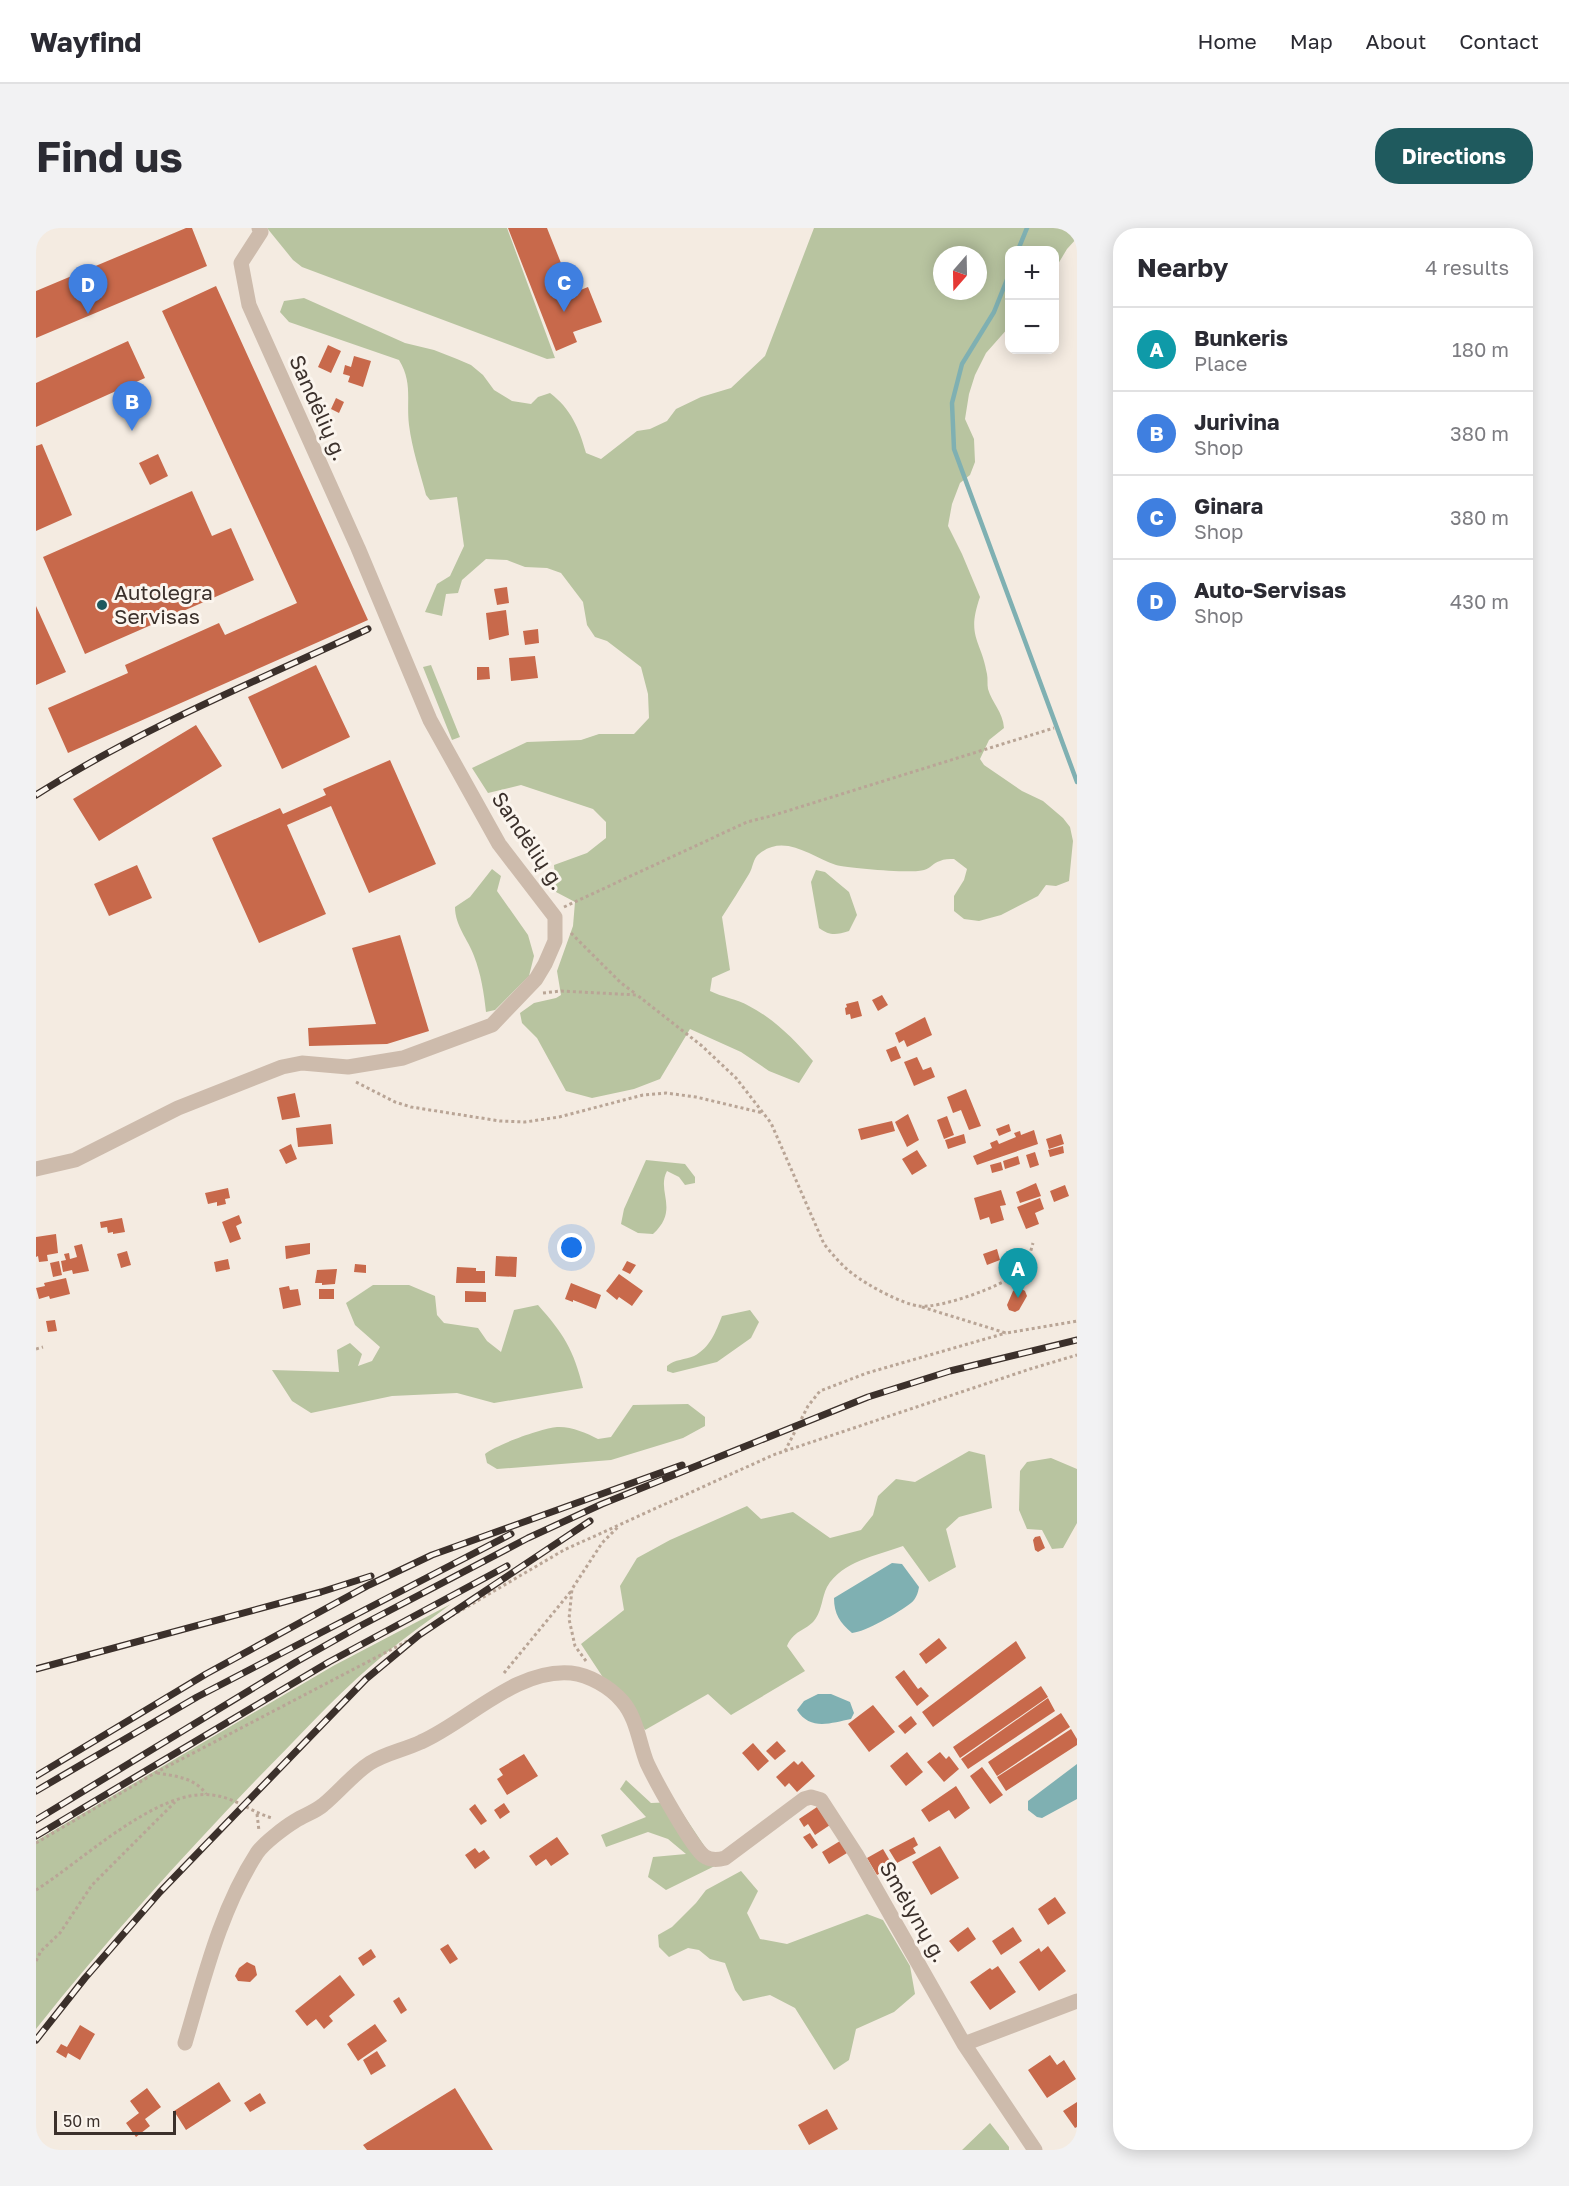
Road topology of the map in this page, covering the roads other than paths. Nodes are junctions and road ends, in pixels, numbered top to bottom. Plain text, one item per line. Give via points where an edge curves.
1 (259, 228) edge
2 (36, 1169) edge
3 (1077, 2001) edge
4 (185, 2043) dead end
5 (964, 2044) junction
6 (1035, 2150) edge

1 - 2 street, Sandėlių g. via 261,232 241,263 249,305 430,720 499,844 555,917 555,941 536,979 492,1025 403,1058 348,1067 302,1063 282,1067 178,1108 75,1160
3 - 5 street
4 - 5 street, Smėlynų g. via 222,1925 259,1850 386,1754 421,1742 482,1704 538,1677 572,1673 589,1677 622,1701 633,1718 648,1765 665,1797 705,1857 717,1861 725,1858 804,1799 821,1800
5 - 6 street, Smėlynų g.

